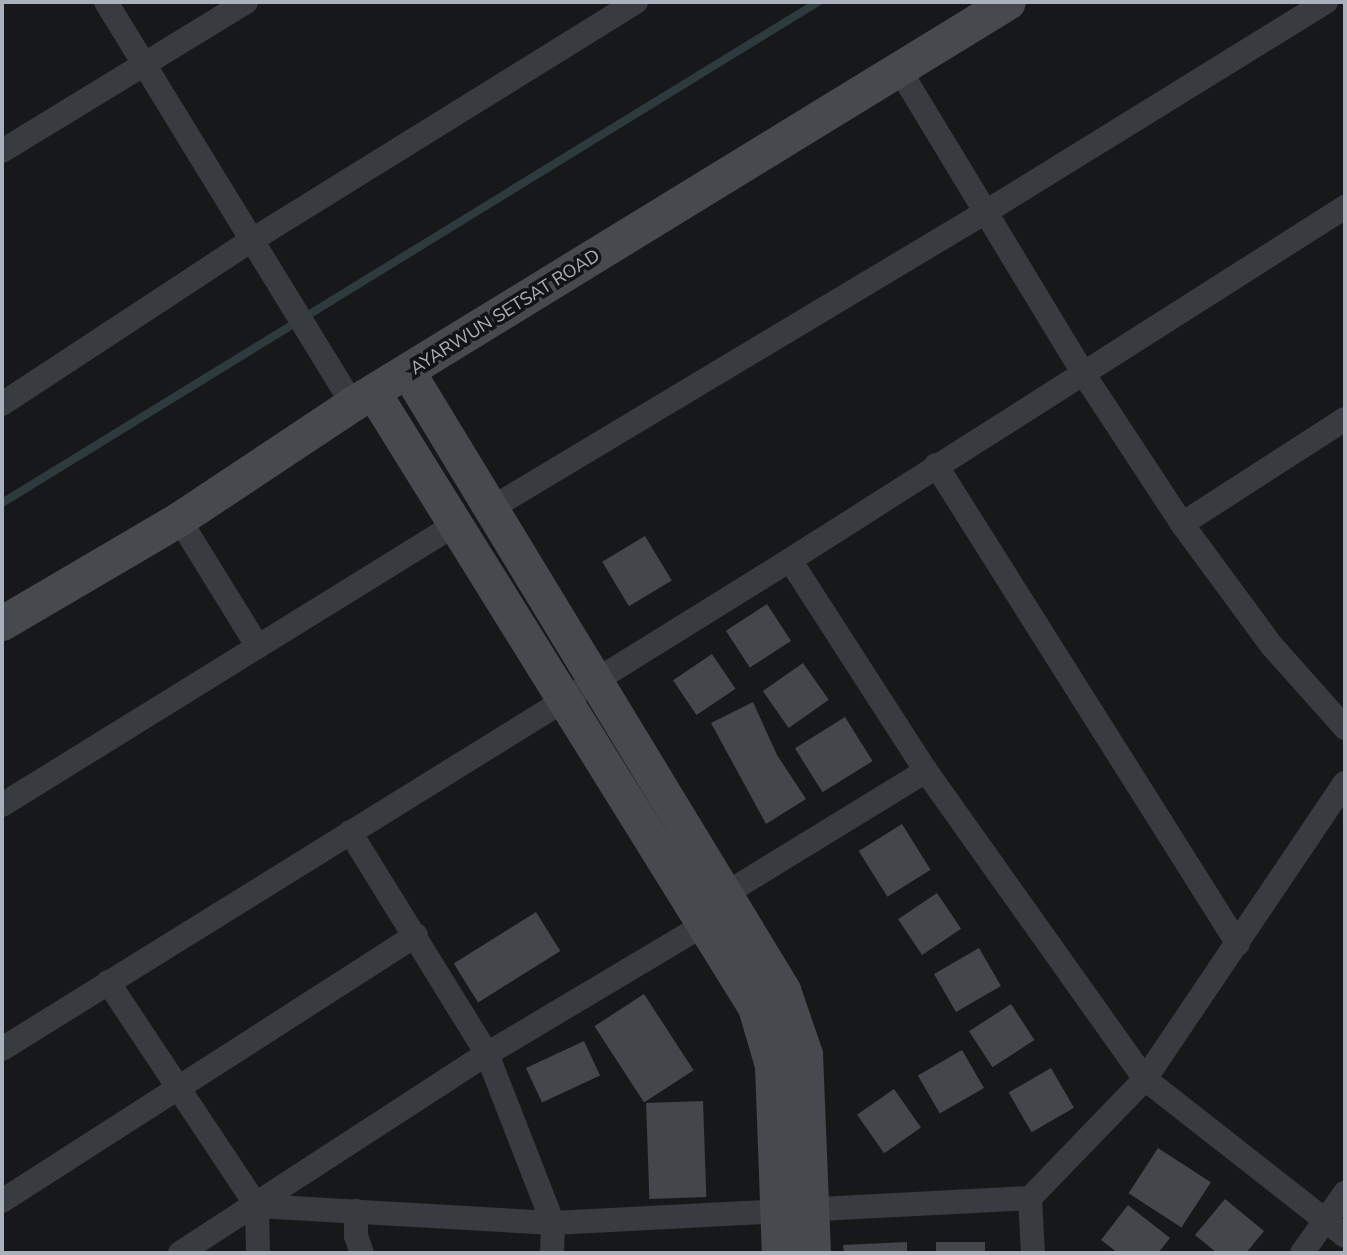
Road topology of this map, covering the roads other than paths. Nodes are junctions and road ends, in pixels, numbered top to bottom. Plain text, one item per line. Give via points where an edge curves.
1 (106, 2) edge
2 (246, 2) edge
3 (636, 2) edge
4 (1008, 2) edge
5 (1326, 2) edge
6 (145, 65) junction
7 (899, 69) junction
8 (2, 151) edge
9 (1345, 207) edge
10 (984, 213) junction
11 (252, 240) junction
12 (408, 372) junction
13 (1083, 373) junction
14 (362, 398) junction
15 (2, 404) edge
16 (1345, 419) edge
17 (936, 465) junction
18 (490, 509) junction
19 (179, 519) junction
20 (456, 524) junction
21 (1182, 524) junction
22 (790, 560) junction
23 (2, 623) edge
24 (258, 647) junction
25 (579, 690) junction
26 (1345, 728) edge
27 (926, 771) junction
28 (1345, 783) edge
29 (2, 805) edge
30 (350, 832) junction
31 (725, 894) junction
32 (703, 925) junction
33 (416, 935) junction
34 (1238, 944) junction
35 (108, 982) junction
36 (2, 1049) edge
37 (487, 1054) junction
38 (1145, 1079) junction
39 (176, 1085) junction
40 (1345, 1193) edge
41 (1030, 1198) junction
42 (2, 1200) edge
43 (257, 1206) junction
44 (795, 1210) junction
45 (356, 1212) junction
46 (1325, 1221) junction
47 (552, 1223) junction
48 (1345, 1236) edge
49 (180, 1253) edge
50 (258, 1253) edge
51 (362, 1253) edge
52 (552, 1253) edge
53 (779, 1253) edge
54 (813, 1253) edge
55 (1033, 1253) edge
56 (1302, 1253) edge

1 - 6 street
2 - 6 street
3 - 11 street
4 - 7 street, AYARWUN SETSAT ROAD
5 - 10 street
6 - 8 street
6 - 11 street
7 - 10 street
7 - 12 street, AYARWUN SETSAT ROAD
9 - 13 street
10 - 13 street
10 - 18 street
11 - 14 street via 309,334
11 - 15 street
12 - 14 street, AYARWUN SETSAT ROAD
12 - 18 street
13 - 17 street
13 - 21 street
14 - 19 street, AYARWUN SETSAT ROAD
14 - 20 street
16 - 21 street
17 - 22 street
17 - 34 street
18 - 25 street
19 - 23 street, AYARWUN SETSAT ROAD
19 - 24 street
20 - 24 street
20 - 25 street
21 - 26 street via 1272,646
22 - 25 street
22 - 27 street
24 - 29 street
25 - 30 street
25 - 31 street
25 - 32 street
27 - 31 street
27 - 38 street
28 - 34 street
30 - 33 street
30 - 35 street
31 - 32 street
31 - 44 street via 783,990 805,1054
32 - 37 street
32 - 44 street via 755,1007 772,1065
33 - 37 street
33 - 39 street
34 - 38 street
35 - 36 street
35 - 39 street
37 - 43 street
37 - 47 street
38 - 41 street
38 - 46 street
39 - 42 street
39 - 43 street
40 - 46 street
41 - 44 street
41 - 55 street
43 - 45 street
43 - 49 street
43 - 50 street
44 - 47 street
44 - 53 street
44 - 54 street
45 - 47 street
45 - 51 street
46 - 48 street
46 - 56 street
47 - 52 street

